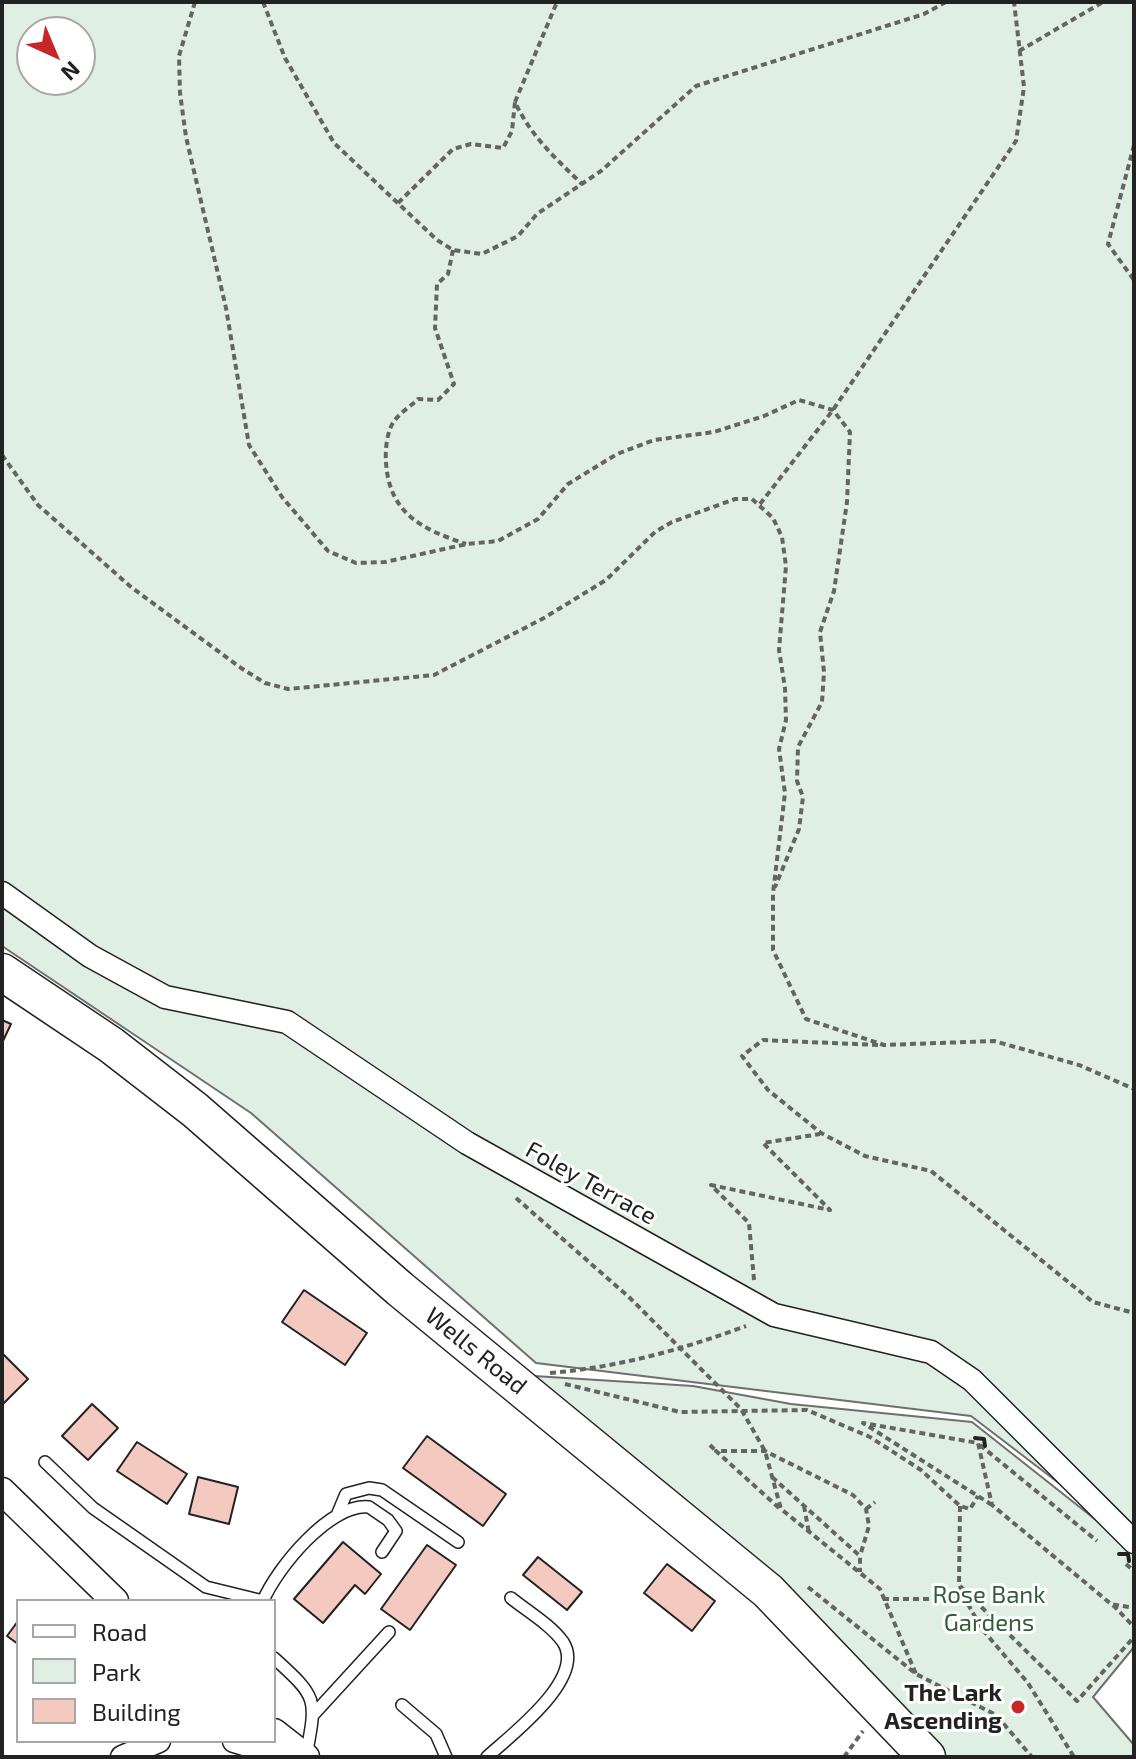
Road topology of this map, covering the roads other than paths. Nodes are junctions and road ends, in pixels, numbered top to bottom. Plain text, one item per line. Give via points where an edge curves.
1 (2, 893) edge
2 (2, 972) edge
3 (45, 1462) dead end
4 (2, 1491) edge
5 (338, 1513) junction
6 (458, 1542) dead end
7 (1128, 1551) edge
8 (382, 1552) dead end
9 (511, 1598) dead end
10 (113, 1599) edge
11 (255, 1599) edge
12 (264, 1599) edge
13 (389, 1632) dead end
14 (276, 1660) edge
15 (402, 1705) dead end
16 (313, 1715) junction
17 (276, 1734) edge
18 (154, 1743) edge
19 (241, 1743) edge
20 (122, 1757) edge
21 (287, 1757) edge
22 (306, 1757) edge
23 (446, 1757) edge
24 (487, 1757) edge
25 (927, 1757) edge

1 - 7 street, Foley Terrace via 90,956 165,997 287,1022 467,1143 765,1311 931,1352 972,1380
2 - 25 highway, Wells Road via 111,1045 195,1110 400,1289 768,1591
3 - 11 lane via 93,1508 206,1587
4 - 10 street
5 - 6 lane via 346,1494 382,1490
5 - 8 lane via 369,1507 388,1520 396,1531
5 - 12 lane via 318,1527
9 - 24 lane via 560,1637 568,1665 553,1693
13 - 16 lane
14 - 16 lane via 306,1687
15 - 23 lane via 436,1734
16 - 22 lane
17 - 22 street
18 - 20 street
19 - 21 street

